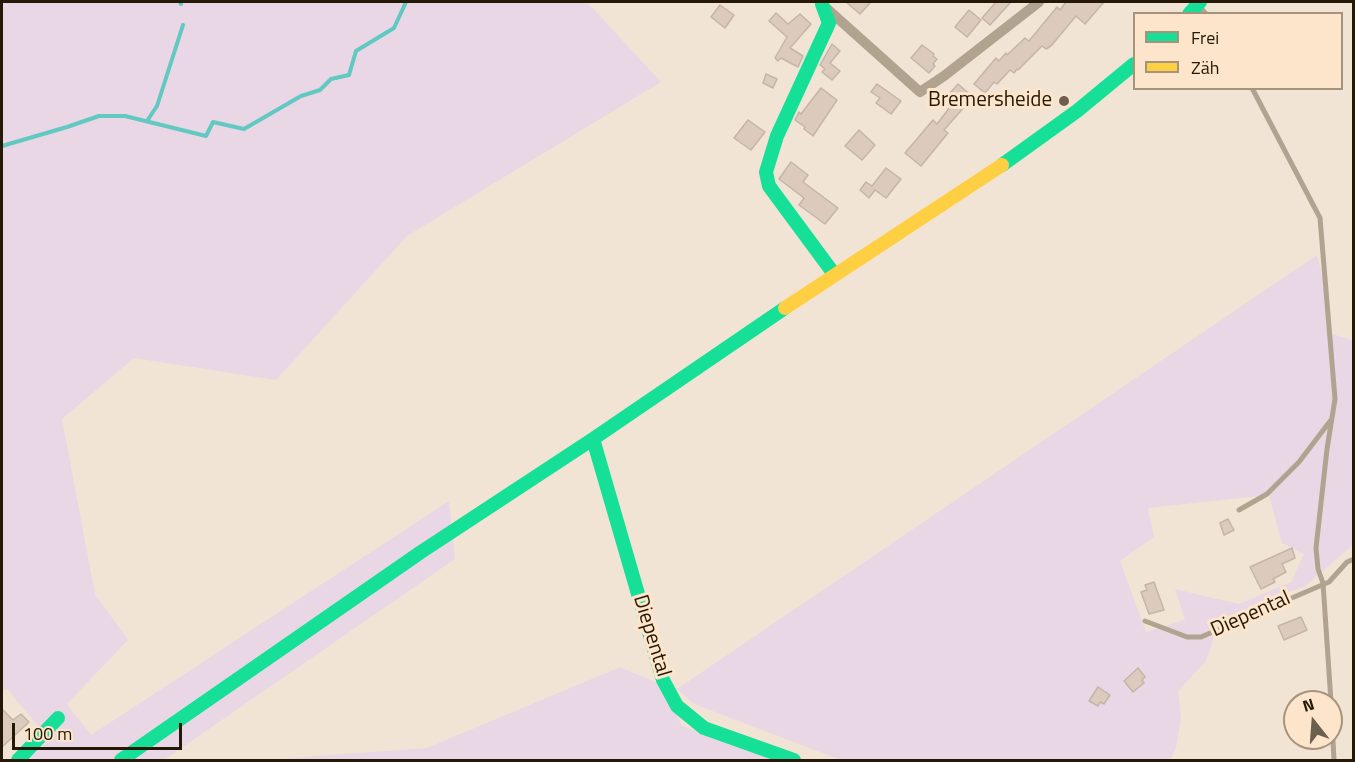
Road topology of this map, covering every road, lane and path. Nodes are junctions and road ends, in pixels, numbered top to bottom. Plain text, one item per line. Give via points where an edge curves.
1 (1039, 2) edge
2 (821, 3) edge
3 (1133, 65) edge
4 (1253, 90) edge
5 (834, 274) junction
6 (1332, 418) junction
7 (593, 439) junction
8 (1239, 510) dead end
9 (1353, 559) edge
10 (1323, 583) junction
11 (1145, 621) dead end
12 (1330, 690) edge
13 (58, 718) dead end
14 (18, 760) edge
15 (121, 760) edge
16 (794, 760) edge

1 - 2 street via 920,92
2 - 5 main road via 829,23 777,136 766,172 769,186
3 - 5 main road via 1017,154
4 - 6 lane, Diepental via 1320,218 1335,399
5 - 7 main road
6 - 8 lane via 1299,462 1267,494
6 - 10 lane, Diepental via 1316,548
7 - 15 main road via 421,552
7 - 16 main road, Diepental via 663,680 677,706 704,728
9 - 10 lane, Diepental
10 - 11 lane, Diepental via 1201,637 1187,638
10 - 12 lane, Diepental
13 - 14 main road

